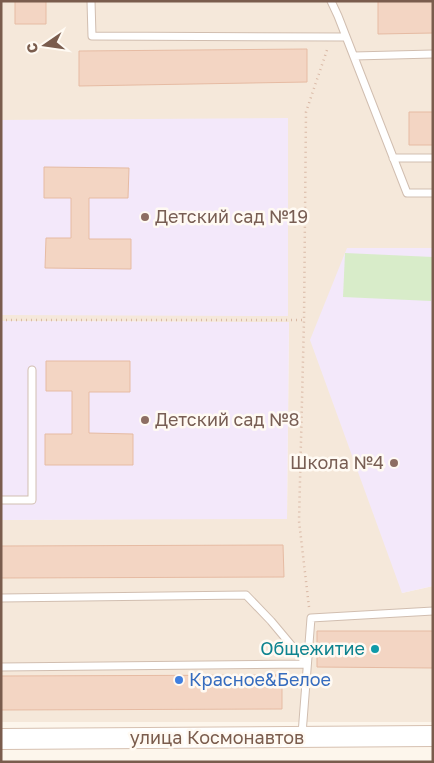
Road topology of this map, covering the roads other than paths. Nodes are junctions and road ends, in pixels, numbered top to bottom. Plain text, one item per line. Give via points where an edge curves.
1 (91, 1) edge
2 (331, 1) edge
3 (346, 37) junction
4 (433, 54) edge
5 (354, 56) junction
6 (393, 158) junction
7 (433, 158) edge
8 (433, 193) edge
9 (32, 370) dead end
10 (1, 500) edge
11 (1, 598) edge
12 (433, 611) edge
13 (307, 664) junction
14 (1, 667) edge
15 (433, 736) edge
16 (302, 737) junction
17 (1, 739) edge

1 - 3 lane via 92,36
2 - 3 lane
3 - 5 lane
4 - 5 lane
5 - 6 lane
6 - 7 lane
6 - 8 lane via 407,193
9 - 10 lane via 32,500
11 - 13 lane via 246,595
12 - 13 lane via 311,618
13 - 14 lane
13 - 16 lane
15 - 16 street, улица Космонавтов
16 - 17 street, улица Космонавтов

